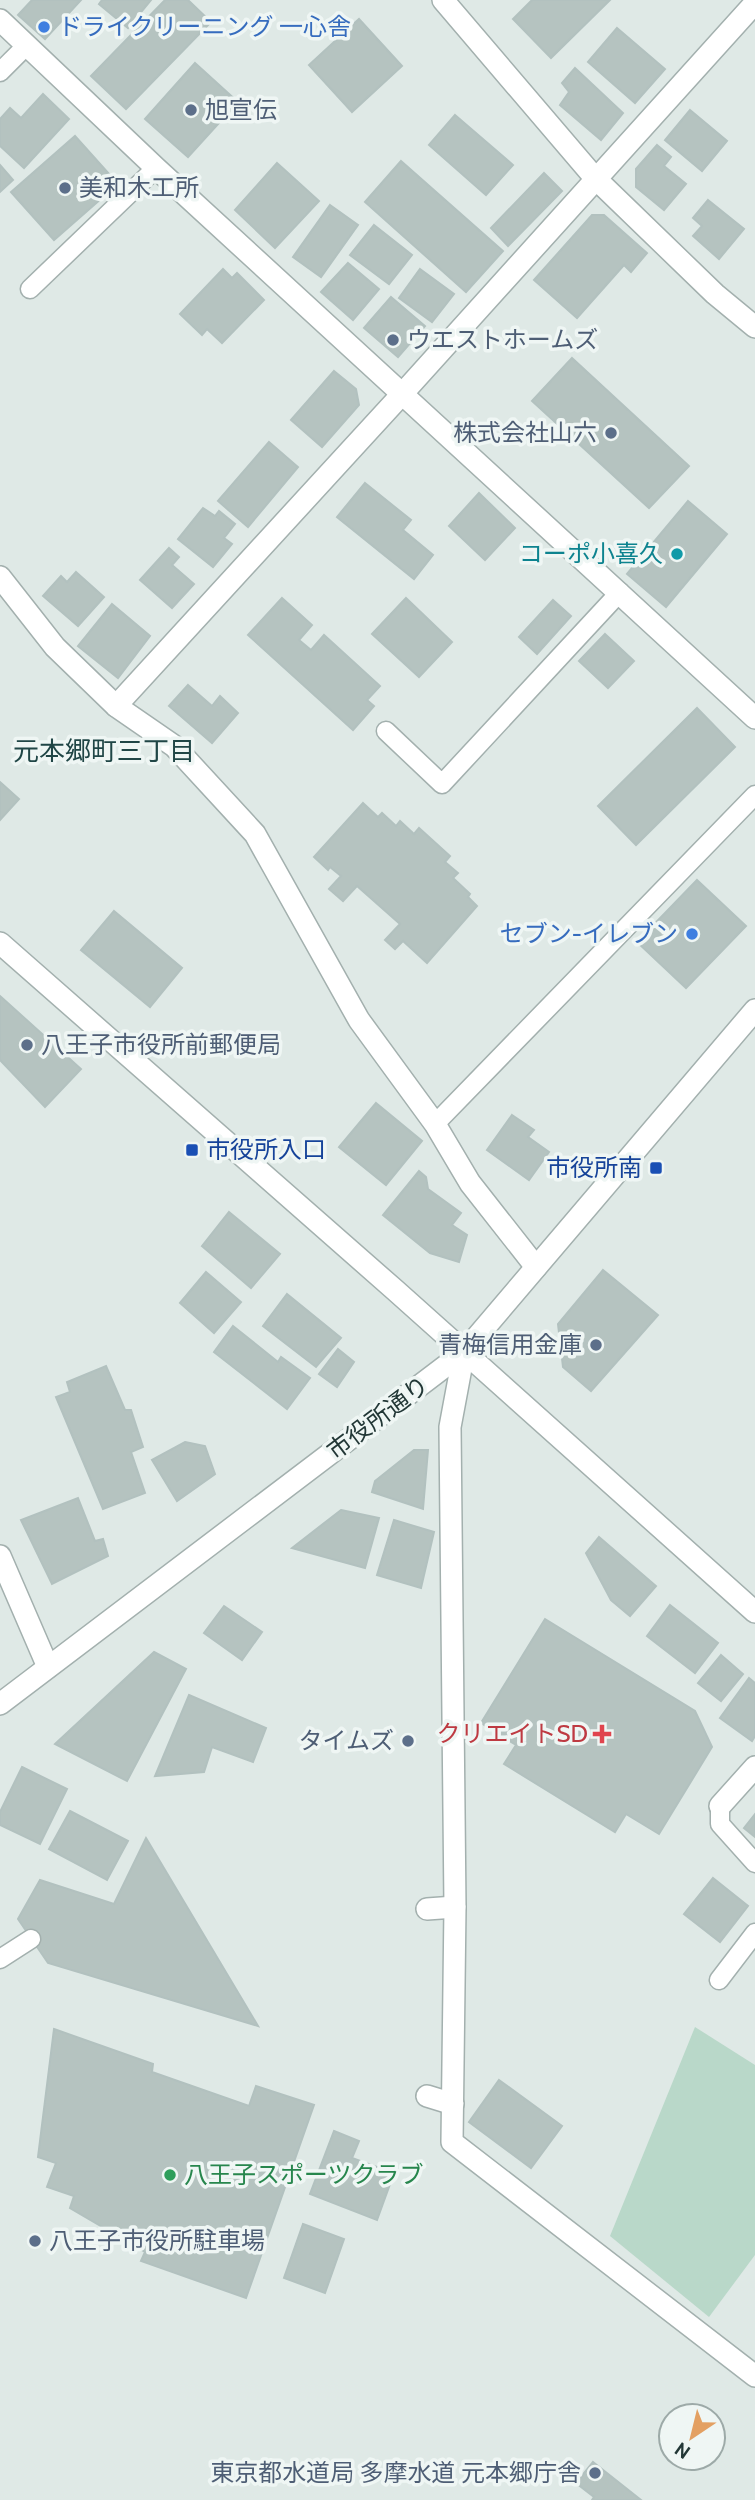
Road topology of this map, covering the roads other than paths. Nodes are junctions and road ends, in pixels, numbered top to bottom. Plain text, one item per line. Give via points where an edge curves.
1 (443, 0) edge
2 (755, 3) edge
3 (0, 20) edge
4 (27, 45) junction
5 (0, 72) edge
6 (156, 168) junction
7 (595, 178) junction
8 (30, 289) dead end
9 (755, 327) edge
10 (402, 393) junction
11 (0, 576) edge
12 (620, 592) junction
13 (116, 706) junction
14 (755, 718) edge
15 (386, 731) dead end
16 (755, 795) edge
17 (0, 943) edge
18 (755, 1010) edge
19 (435, 1125) junction
20 (536, 1267) junction
21 (464, 1352) junction
22 (0, 1556) edge
23 (755, 1612) edge
24 (48, 1667) junction
25 (0, 1704) edge
26 (755, 1767) edge
27 (720, 1806) joint
28 (755, 1863) edge
29 (455, 1907) junction
30 (427, 1909) dead end
31 (755, 1933) edge
32 (32, 1938) dead end
33 (0, 1959) edge
34 (719, 1980) dead end
35 (427, 2096) dead end
36 (453, 2104) junction
37 (753, 2369) edge

1 - 7 street
2 - 7 street
3 - 4 street
4 - 5 lane
4 - 6 street
6 - 8 lane
6 - 10 street
7 - 9 street
7 - 10 street
10 - 12 street
10 - 13 street
11 - 13 street via 55,648
12 - 14 street
12 - 15 lane via 442,784
13 - 19 street via 174,746 255,834 359,1020
16 - 19 lane
17 - 21 street
18 - 20 street, 市役所通り
19 - 20 street via 470,1183
20 - 21 street, 市役所通り
21 - 23 street
21 - 24 street, 市役所通り
21 - 29 street via 450,1427
22 - 24 street
24 - 25 street, 市役所通り
26 - 27 street
27 - 28 lane via 720,1824
29 - 30 street
29 - 36 street
31 - 34 lane
32 - 33 lane
35 - 36 street
36 - 37 street via 452,2142

